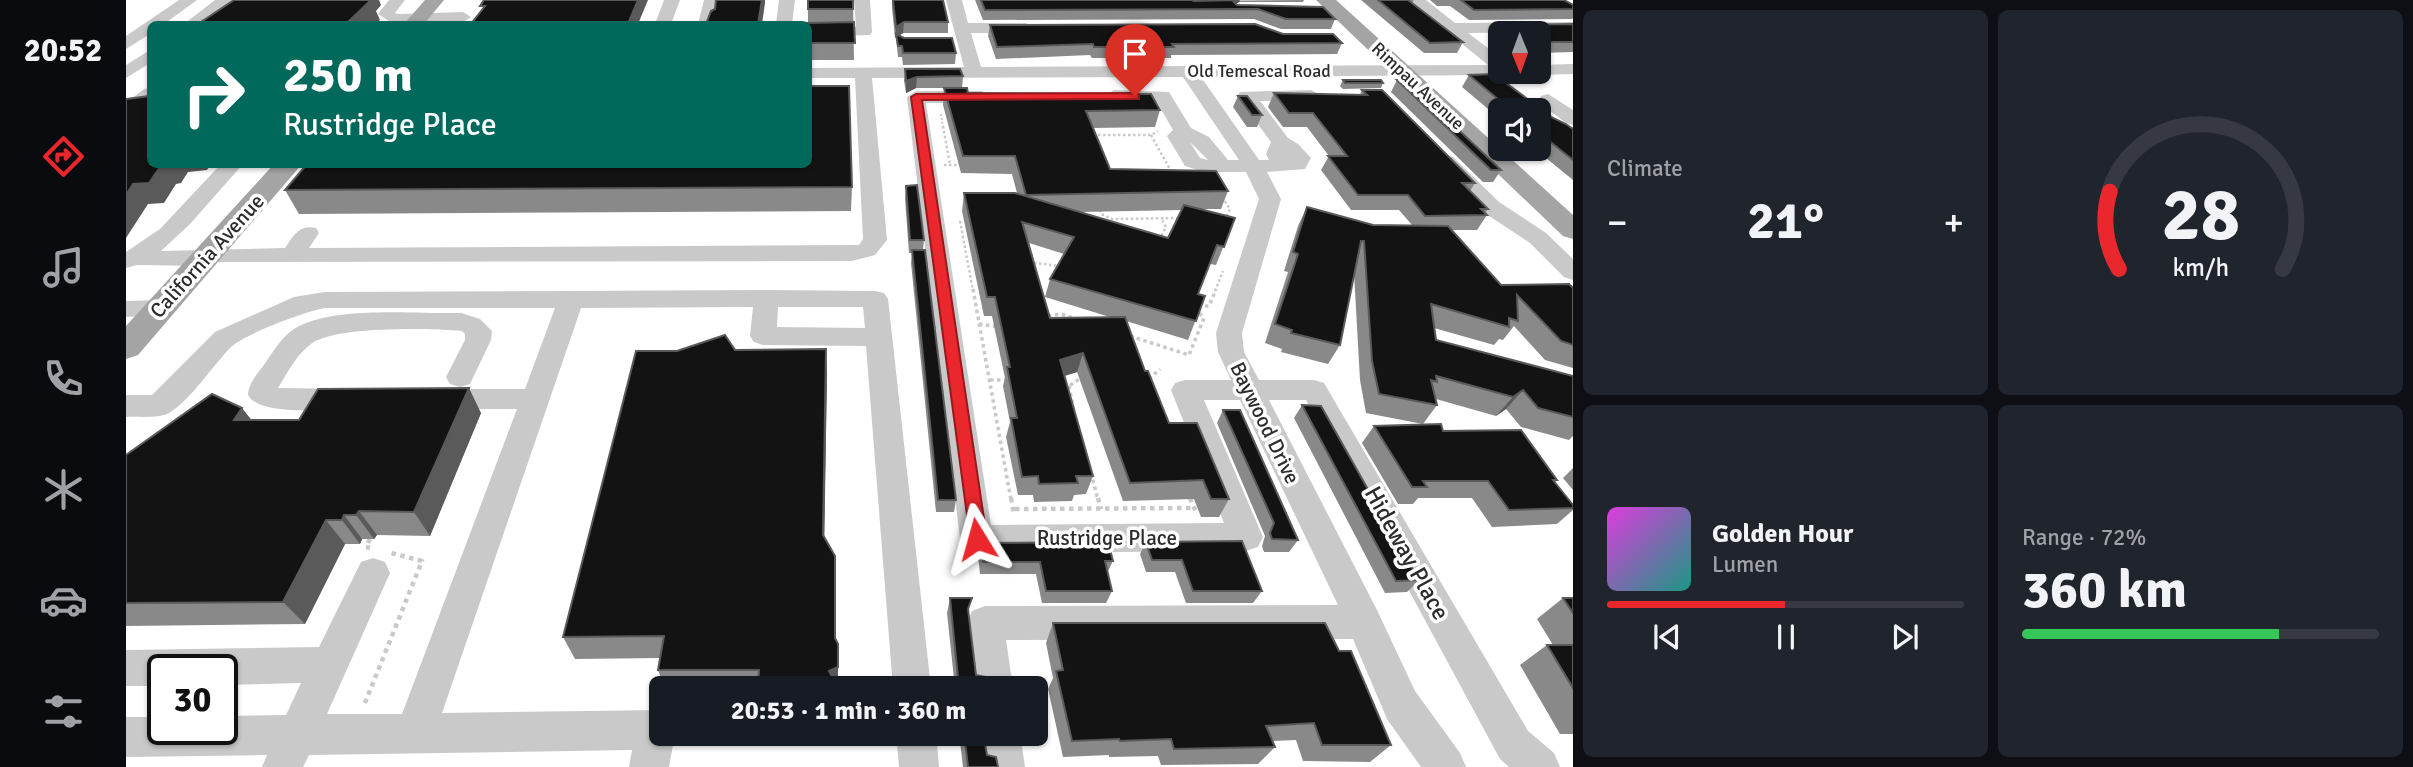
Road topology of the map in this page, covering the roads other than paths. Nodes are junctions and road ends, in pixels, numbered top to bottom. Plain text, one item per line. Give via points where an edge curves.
1 (189, 0) edge
2 (225, 0) edge
3 (397, 0) edge
4 (435, 0) edge
5 (672, 0) edge
6 (712, 0) edge
7 (787, 0) edge
8 (862, 0) edge
9 (1416, 0) edge
10 (950, 1) edge
11 (1322, 7) edge
12 (464, 17) edge
13 (417, 20) edge
14 (159, 21) edge
15 (196, 21) edge
16 (664, 21) edge
17 (707, 21) edge
18 (784, 21) edge
19 (1451, 27) junction
20 (1573, 27) edge
21 (147, 29) edge
22 (812, 32) edge
23 (960, 37) junction
24 (128, 41) edge
25 (1032, 47) edge
26 (147, 57) edge
27 (1488, 58) edge
28 (1488, 68) edge
29 (1573, 69) edge
30 (1551, 70) edge
31 (1188, 71) junction
32 (1401, 71) junction
33 (975, 72) junction
34 (126, 74) edge
35 (812, 74) edge
36 (147, 75) edge
37 (857, 87) junction
38 (1327, 95) edge
39 (142, 98) edge
40 (1551, 102) edge
41 (126, 112) edge
42 (1573, 119) edge
43 (1427, 142) edge
44 (1253, 166) junction
45 (229, 168) edge
46 (285, 168) edge
47 (1568, 220) edge
48 (308, 233) dead end
49 (292, 255) junction
50 (206, 257) junction
51 (132, 260) edge
52 (1573, 272) edge
53 (766, 298) junction
54 (571, 299) junction
55 (160, 308) junction
56 (126, 309) edge
57 (879, 337) junction
58 (126, 347) edge
59 (460, 377) dead end
60 (1249, 390) junction
61 (375, 399) edge
62 (415, 399) edge
63 (535, 399) junction
64 (126, 406) edge
65 (377, 554) road end
66 (1364, 622) junction
67 (329, 665) junction
68 (126, 668) edge
69 (911, 676) edge
70 (992, 676) edge
71 (415, 733) junction
72 (126, 737) edge
73 (649, 743) edge
74 (917, 746) edge
75 (1002, 746) edge
76 (289, 751) edge
77 (919, 767) edge
78 (1005, 767) edge
79 (1446, 767) edge
80 (1539, 767) edge

1 - 14 street
2 - 15 street
3 - 13 street via 386,14
4 - 13 main road
5 - 16 street
6 - 17 street
7 - 18 street
8 - 22 street via 864,38
9 - 19 street
10 - 23 street
11 - 32 main road, Rimpau Avenue
12 - 13 street
19 - 20 street
19 - 27 street
21 - 24 street
23 - 25 street via 1030,28
23 - 33 street
26 - 34 street
28 - 32 street, Old Temescal Road
29 - 30 street
31 - 32 street, Old Temescal Road
31 - 33 street, Old Temescal Road
31 - 44 street, Baywood Drive
32 - 47 main road, Rimpau Avenue
33 - 37 street, Old Temescal Road
34 - 36 street
35 - 37 street, Old Temescal Road
37 - 49 street via 875,240 867,250 852,254
38 - 44 street, Rustridge Place via 1245,96 1281,142 1301,158 1298,165
39 - 41 street
40 - 42 street
43 - 52 street via 1492,207 1538,238
44 - 60 street, Baywood Drive via 1270,199 1228,333 1231,352
44 - 60 street, Rustridge Place via 1222,166 1199,137 1172,131 1163,96 916,97 977,539 1246,537 1185,390
45 - 51 street via 154,246
46 - 50 main road, California Avenue
48 - 49 street
49 - 50 street
50 - 51 street
50 - 55 main road, California Avenue
53 - 54 street
53 - 57 street via 875,299
53 - 57 street via 763,336
54 - 63 street
54 - 64 street via 303,303 224,338 159,405
55 - 56 street
55 - 58 main road, California Avenue
57 - 69 street
59 - 61 street via 478,340 479,331 471,325 343,323 303,333 262,390 267,398
60 - 66 street, Baywood Drive
60 - 80 street, Hideway Place via 1314,390 1514,745
62 - 63 street
63 - 71 street
65 - 67 street
66 - 70 street via 985,624
66 - 79 street, Baywood Drive via 1401,705
67 - 68 street
67 - 76 street
71 - 73 street
71 - 76 street via 353,734
72 - 76 street
74 - 77 street
75 - 78 street

